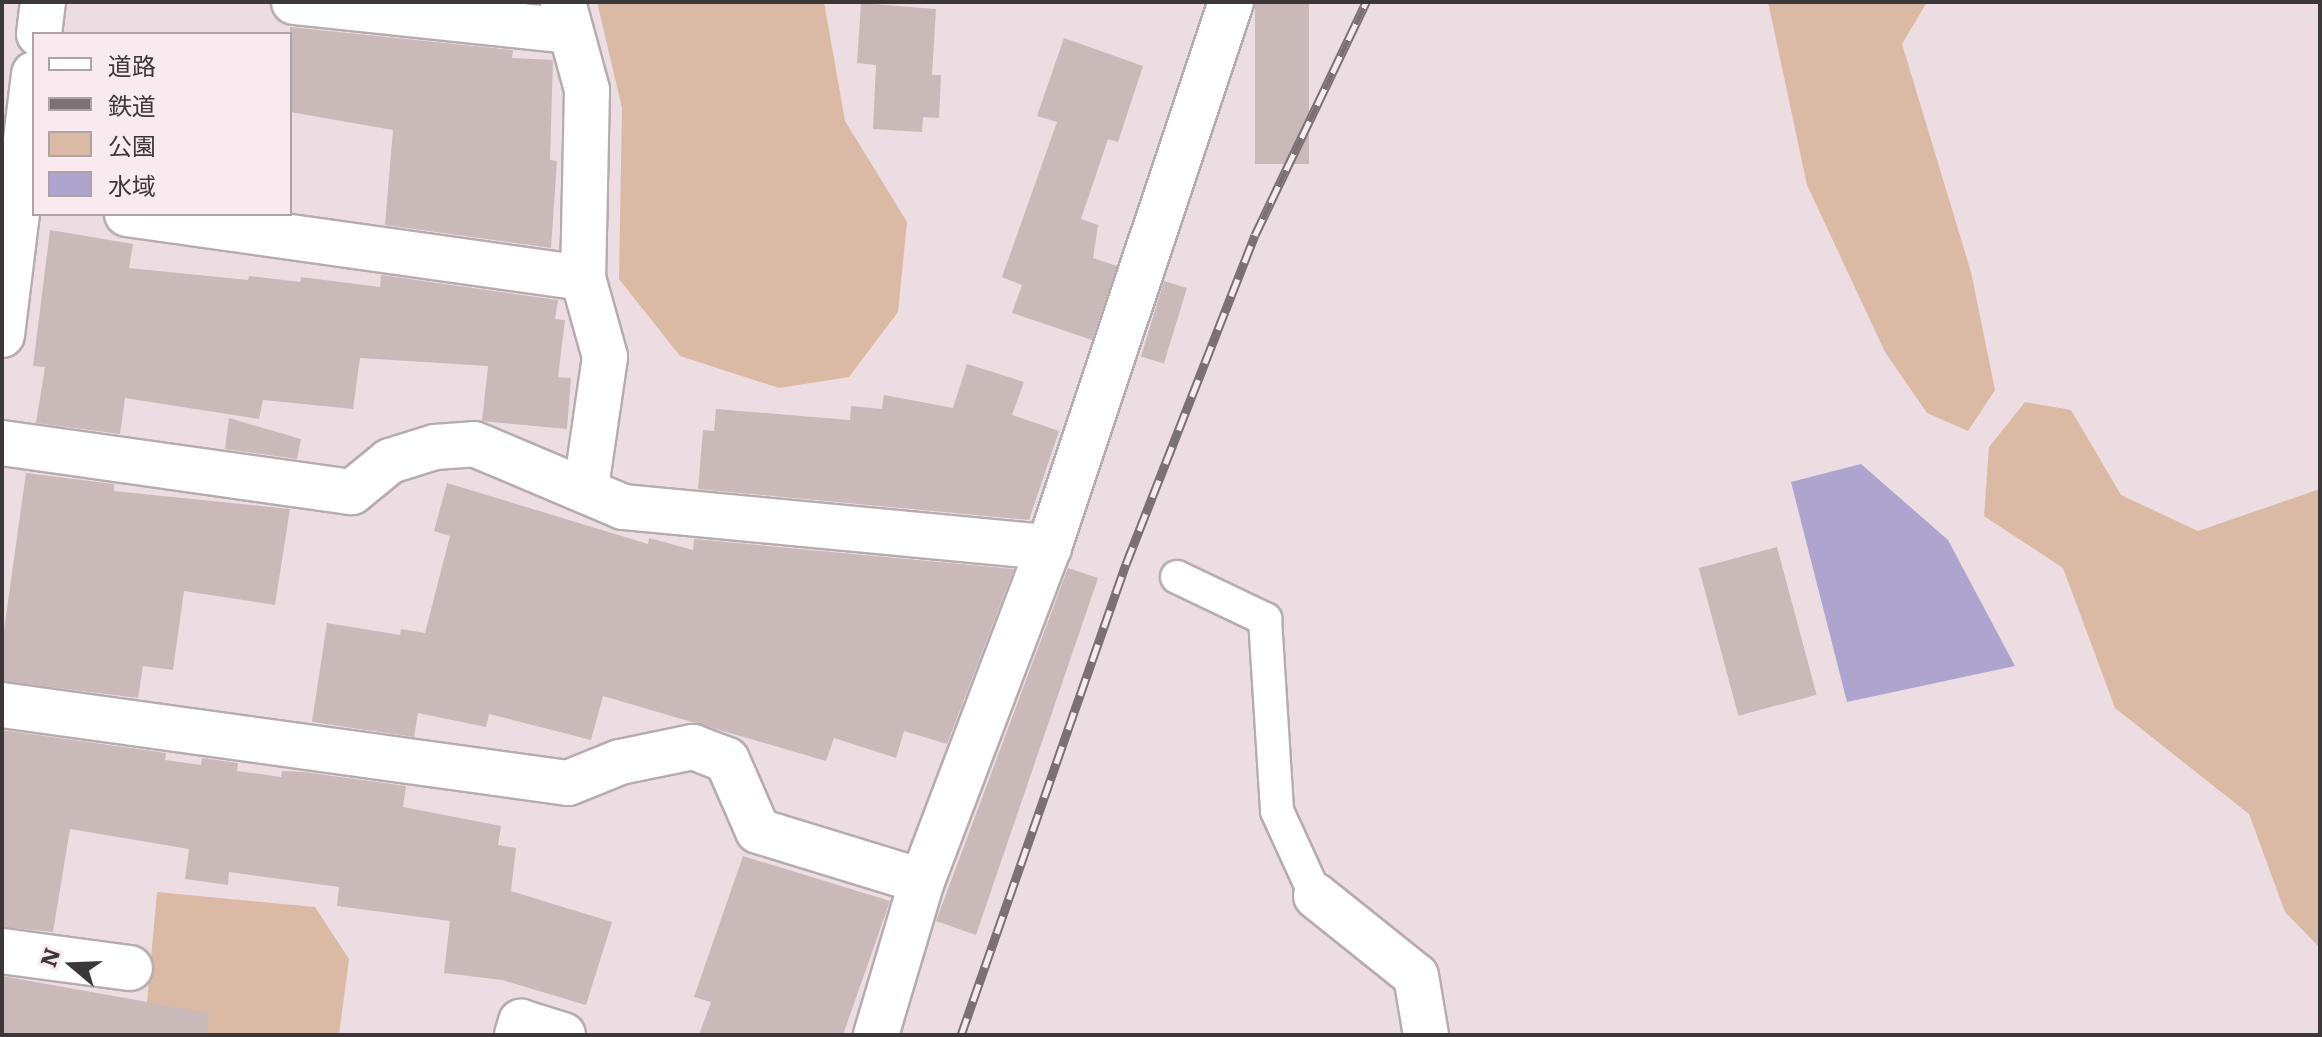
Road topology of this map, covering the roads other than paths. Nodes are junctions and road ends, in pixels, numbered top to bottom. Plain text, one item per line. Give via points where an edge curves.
1 (43, 2) edge
2 (294, 2) edge
3 (1231, 2) edge
4 (566, 17) edge
5 (39, 32) edge
6 (32, 90) edge
7 (18, 199) edge
8 (141, 216) edge
9 (583, 278) junction
10 (2, 335) edge
11 (2, 443) edge
12 (586, 488) junction
13 (1049, 547) junction
14 (1177, 577) dead end
15 (2, 705) edge
16 (922, 881) junction
17 (1316, 896) joint
18 (2, 951) edge
19 (130, 968) dead end
20 (517, 1035) edge
21 (563, 1035) edge
22 (876, 1035) edge
23 (1426, 1035) edge

1 - 5 street
2 - 4 street
3 - 13 street
4 - 9 street via 587,90
6 - 7 street
7 - 10 street
8 - 9 street
9 - 12 street via 605,357
11 - 12 street via 352,492 390,461 435,447 474,444
12 - 13 street via 623,507
13 - 16 street
14 - 17 lane via 1265,619 1277,811
15 - 16 street via 568,783 620,762 693,747 727,760 758,831
16 - 22 street
17 - 23 street via 1416,976
18 - 19 street
20 - 21 street via 521,1022

